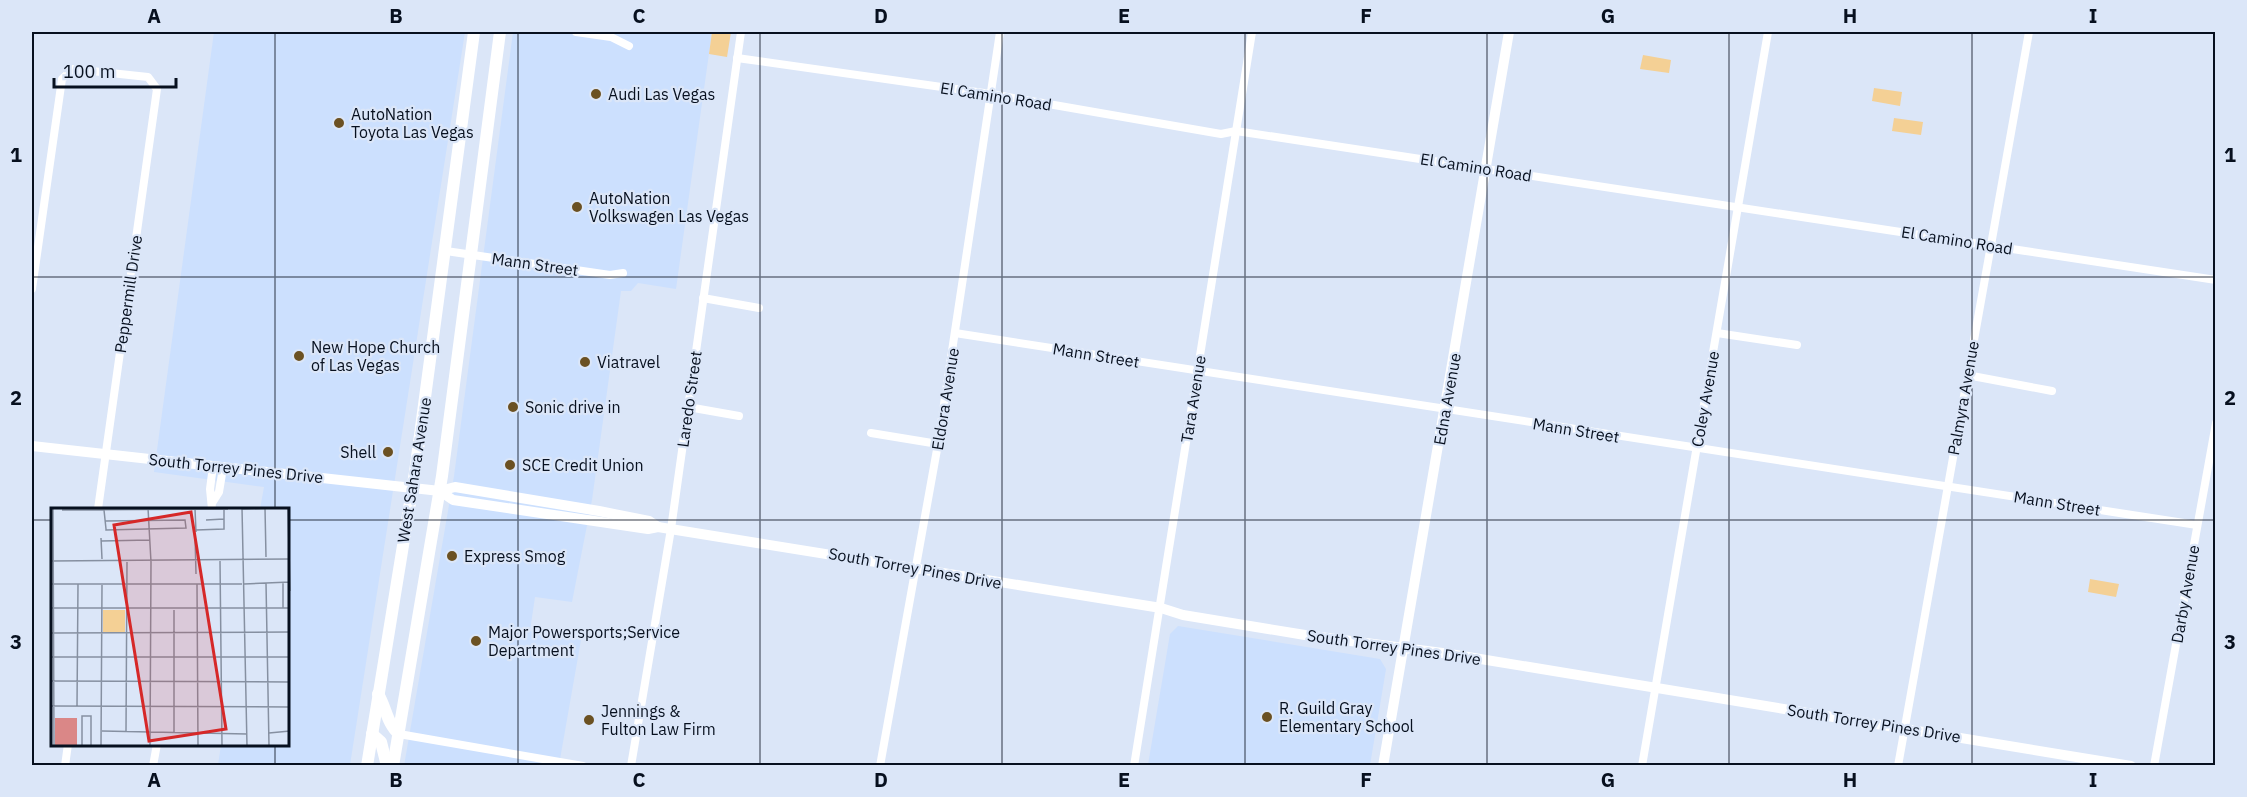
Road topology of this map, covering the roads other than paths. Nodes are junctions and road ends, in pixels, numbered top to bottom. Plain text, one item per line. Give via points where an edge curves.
1 (474, 32) edge
2 (500, 32) edge
3 (576, 32) edge
4 (741, 32) edge
5 (1000, 32) edge
6 (1252, 32) edge
7 (1509, 32) edge
8 (1768, 32) edge
9 (2029, 32) edge
10 (629, 46) dead end
11 (737, 58) junction
12 (991, 94) junction
13 (1236, 131) junction
14 (1486, 169) junction
15 (1738, 207) junction
16 (1989, 245) junction
17 (446, 251) junction
18 (472, 254) junction
19 (623, 273) dead end
20 (2216, 280) edge
21 (32, 289) edge
22 (703, 298) junction
23 (759, 308) dead end
24 (955, 333) junction
25 (1717, 333) junction
26 (1797, 345) dead end
27 (1198, 370) junction
28 (1967, 375) junction
29 (2052, 391) dead end
30 (688, 407) junction
31 (1446, 409) junction
32 (739, 416) dead end
33 (2216, 423) edge
34 (871, 433) dead end
35 (938, 444) junction
36 (32, 446) edge
37 (1697, 448) junction
38 (106, 453) junction
39 (218, 467) junction
40 (1948, 486) junction
41 (413, 487) junction
42 (440, 491) junction
43 (212, 506) edge
44 (98, 508) edge
45 (584, 508) junction
46 (582, 521) junction
47 (2197, 525) junction
48 (658, 527) junction
49 (671, 529) junction
50 (916, 568) junction
51 (1161, 608) junction
52 (1404, 648) junction
53 (1656, 688) junction
54 (378, 694) junction
55 (1905, 728) junction
56 (372, 734) junction
57 (399, 734) junction
58 (68, 746) edge
59 (157, 746) edge
60 (65, 765) edge
61 (153, 765) edge
62 (367, 765) edge
63 (387, 765) edge
64 (393, 765) edge
65 (583, 765) edge
66 (631, 765) edge
67 (880, 765) edge
68 (1134, 765) edge
69 (1383, 765) edge
70 (1642, 765) edge
71 (1898, 765) edge
72 (2131, 765) edge
73 (2154, 765) edge

1 - 17 main road, West Sahara Avenue
2 - 18 main road, West Sahara Avenue
3 - 10 street via 611,38
4 - 11 street, Laredo Street
5 - 12 street, Eldora Avenue
6 - 13 street, Tara Avenue
7 - 14 street, Edna Avenue
8 - 15 street, Coley Avenue
9 - 16 street, Palmyra Avenue
11 - 12 street, El Camino Road
11 - 22 street, Laredo Street
12 - 13 street, El Camino Road via 1221,134
12 - 24 street, Eldora Avenue
13 - 14 street, El Camino Road
13 - 27 street, Tara Avenue
14 - 15 street, El Camino Road
14 - 31 street, Edna Avenue
15 - 16 street, El Camino Road
15 - 25 street, Coley Avenue
16 - 20 street, El Camino Road
16 - 28 street, Palmyra Avenue
17 - 18 street, Mann Street
17 - 41 main road, West Sahara Avenue
18 - 19 street, Mann Street via 610,275
18 - 42 main road, West Sahara Avenue
21 - 38 street, Peppermill Drive via 62,79 73,69 148,77 157,89
22 - 23 street
22 - 30 street, Laredo Street
24 - 27 street, Mann Street
24 - 35 street, Eldora Avenue
25 - 26 street
25 - 37 street, Coley Avenue
27 - 31 street, Mann Street
27 - 51 street, Tara Avenue
28 - 29 street
28 - 40 street, Palmyra Avenue
30 - 32 street
30 - 49 street, Laredo Street
31 - 37 street, Mann Street
31 - 52 street, Edna Avenue
33 - 47 street, Darby Avenue
34 - 35 street
35 - 50 street, Eldora Avenue
36 - 38 street, South Torrey Pines Drive
37 - 40 street, Mann Street
37 - 53 street, Coley Avenue
38 - 39 street, South Torrey Pines Drive
38 - 44 street, Peppermill Drive
39 - 41 street, South Torrey Pines Drive
39 - 43 street via 210,489
40 - 47 street, Mann Street
40 - 55 street, Palmyra Avenue
41 - 42 street, South Torrey Pines Drive
41 - 54 main road, West Sahara Avenue
42 - 45 street, South Torrey Pines Drive via 455,488
42 - 46 street, South Torrey Pines Drive via 453,500
42 - 57 main road, West Sahara Avenue
45 - 46 street
45 - 48 street, South Torrey Pines Drive via 649,521
46 - 48 street, South Torrey Pines Drive
47 - 73 street, Darby Avenue
48 - 49 street, South Torrey Pines Drive
49 - 50 street, South Torrey Pines Drive
49 - 66 street, Laredo Street
50 - 51 street, South Torrey Pines Drive
50 - 67 street, Eldora Avenue
51 - 52 street, South Torrey Pines Drive via 1305,635
51 - 68 street, Tara Avenue
52 - 53 street, South Torrey Pines Drive
52 - 69 street, Edna Avenue
53 - 55 street, South Torrey Pines Drive
53 - 70 street, Coley Avenue
54 - 56 main road, West Sahara Avenue
54 - 57 main road via 391,728
55 - 71 street, Palmyra Avenue
55 - 72 street, South Torrey Pines Drive
56 - 62 main road, West Sahara Avenue
56 - 63 main road via 381,742
57 - 64 main road, West Sahara Avenue
57 - 65 street
58 - 60 street
59 - 61 street

